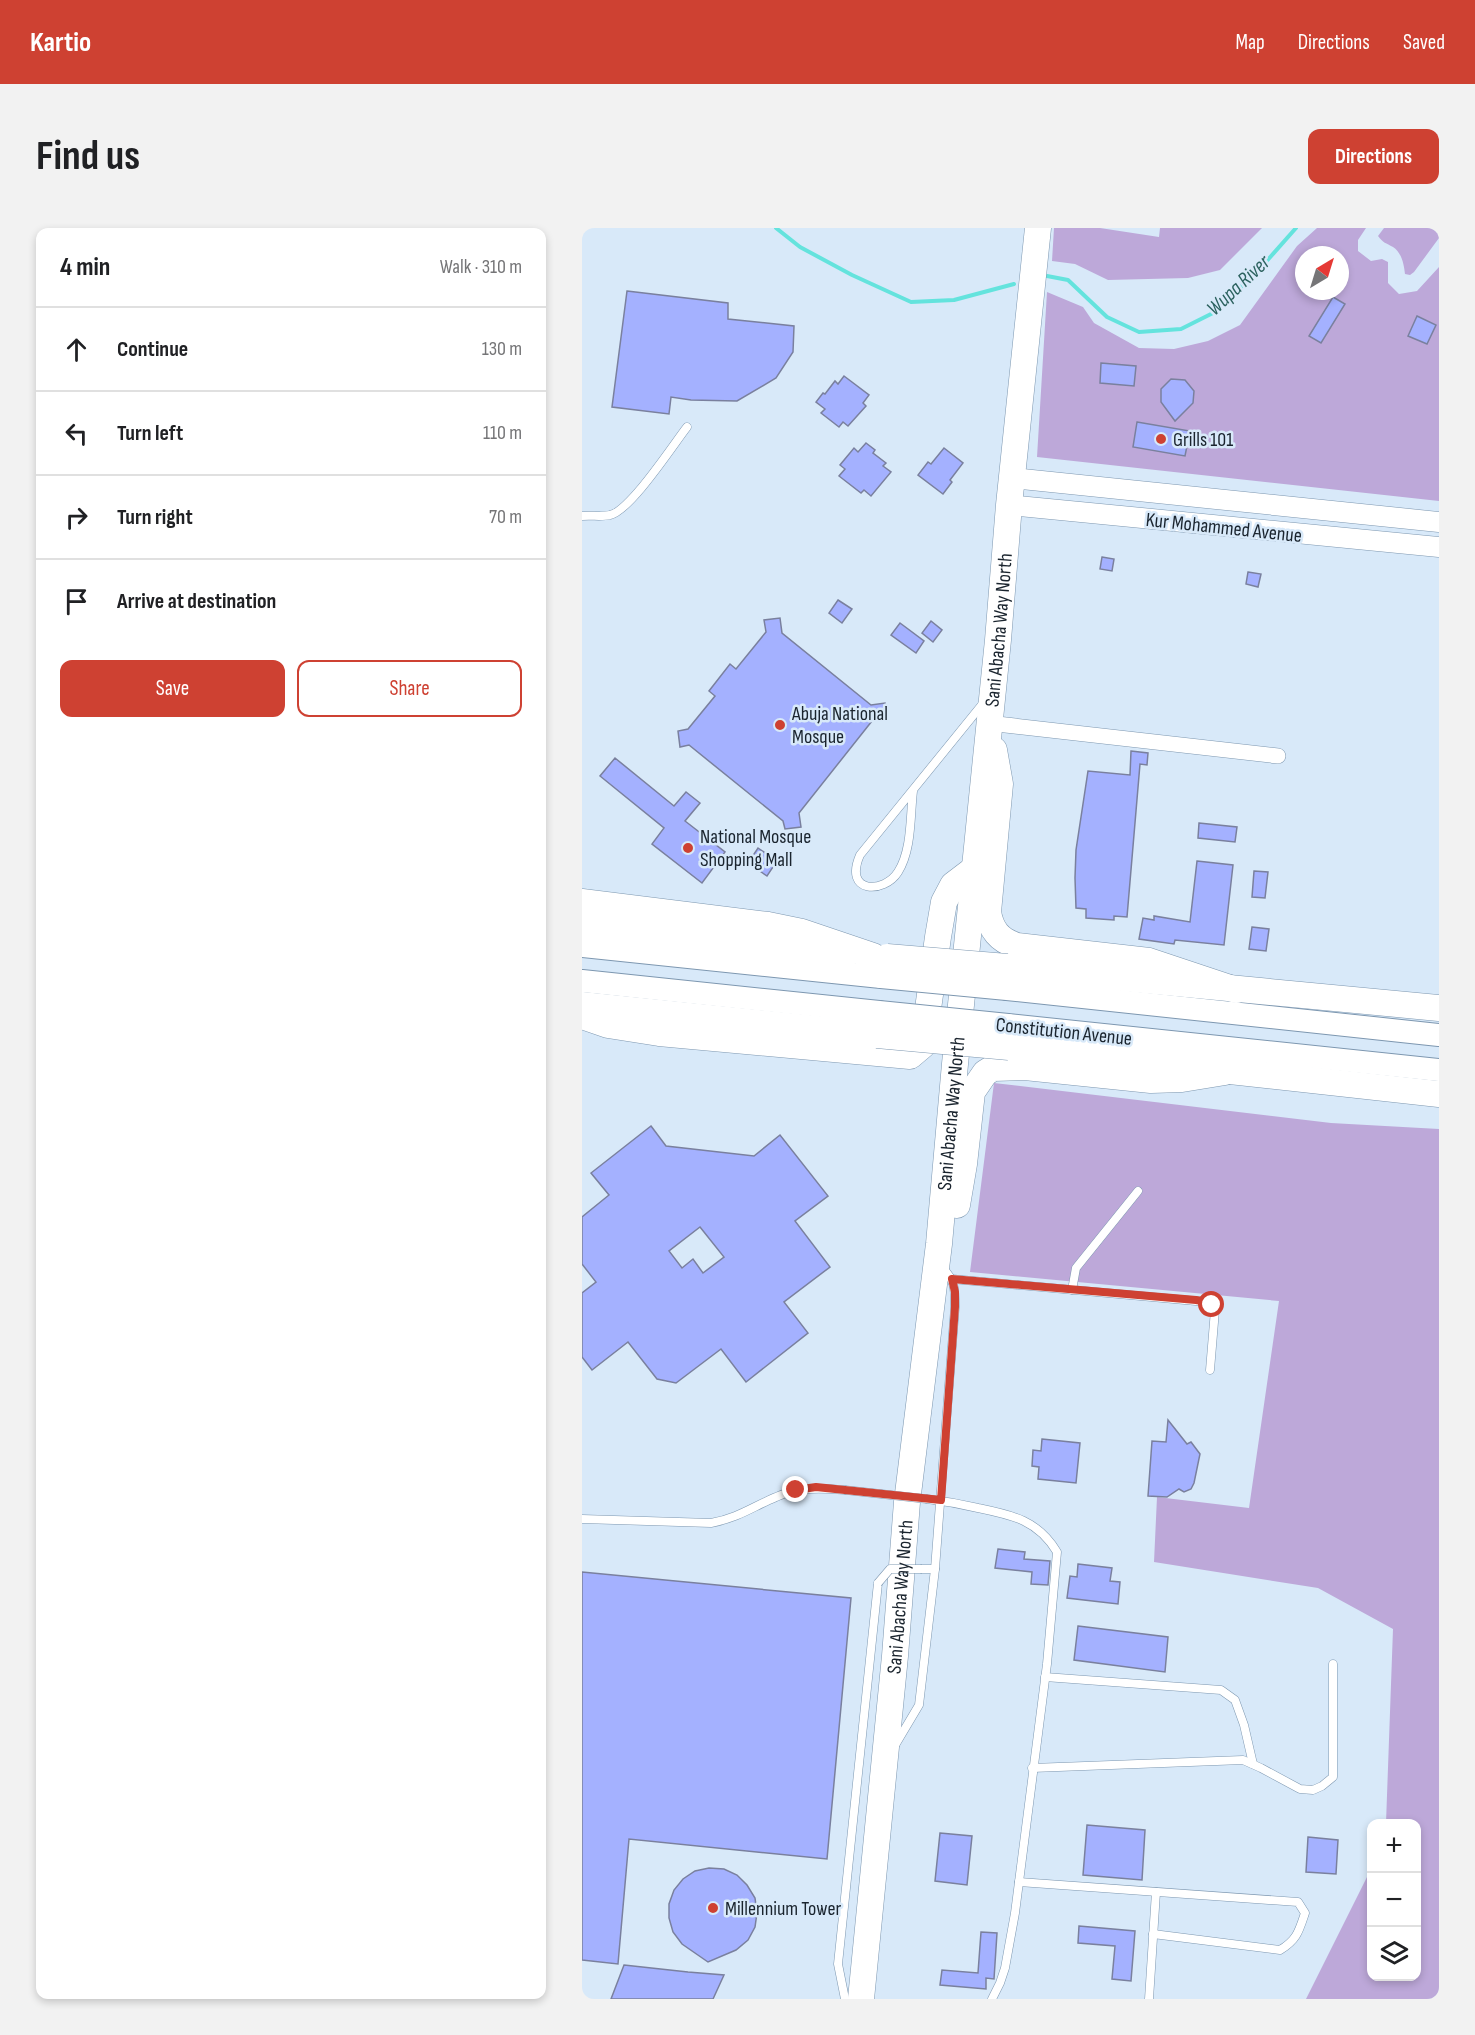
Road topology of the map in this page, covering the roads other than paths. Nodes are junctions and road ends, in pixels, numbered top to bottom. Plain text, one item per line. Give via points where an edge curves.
1 (1038, 228) edge
2 (687, 427) dead end
3 (1012, 478) junction
4 (1009, 505) junction
5 (582, 516) edge
6 (1439, 522) edge
7 (1439, 547) edge
8 (992, 692) junction
9 (988, 723) junction
10 (1278, 756) dead end
11 (913, 791) junction
12 (974, 869) junction
13 (582, 902) edge
14 (582, 925) edge
15 (582, 946) edge
16 (880, 963) junction
17 (1123, 979) junction
18 (582, 981) edge
19 (582, 1005) edge
20 (1439, 1008) edge
21 (582, 1016) edge
22 (878, 1024) junction
23 (1439, 1035) edge
24 (1120, 1058) junction
25 (1439, 1070) edge
26 (1439, 1094) edge
27 (1138, 1191) dead end
28 (943, 1261) junction
29 (1072, 1290) junction
30 (1210, 1370) dead end
31 (941, 1500) junction
32 (582, 1519) edge
33 (935, 1569) junction
34 (1333, 1664) dead end
35 (1045, 1677) junction
36 (884, 1764) junction
37 (1253, 1764) junction
38 (1032, 1768) junction
39 (1019, 1882) junction
40 (1156, 1892) junction
41 (1153, 1935) junction
42 (845, 1999) edge
43 (861, 1999) edge
44 (992, 1999) edge
45 (1149, 1999) edge

1 - 3 main road, Sani Abacha Way North
2 - 5 lane via 618,512
3 - 4 main road, Sani Abacha Way North
3 - 6 street, Kur Mohammed Avenue
4 - 7 street, Kur Mohammed Avenue
4 - 8 main road, Sani Abacha Way North
8 - 9 main road, Sani Abacha Way North
8 - 11 lane
9 - 10 street
9 - 12 main road, Sani Abacha Way North
9 - 17 main road via 1000,784 990,924 1006,942
11 - 11 lane via 860,855 855,873 862,885 889,882 900,870
12 - 21 main road via 954,885 944,902 923,1045 910,1056 659,1033 608,1025
12 - 28 main road, Sani Abacha Way North
13 - 16 main road via 768,925 801,932
14 - 16 main road, Constitution Avenue
15 - 16 main road, Constitution Avenue
16 - 17 main road, Constitution Avenue, bridge via 1007,978
17 - 20 main road via 1177,969 1236,990
17 - 23 main road, Constitution Avenue via 1221,1013
18 - 22 main road, Constitution Avenue
19 - 22 main road, Constitution Avenue
22 - 24 main road, Constitution Avenue, bridge via 1008,1036
24 - 25 main road, Constitution Avenue
24 - 26 main road via 1151,1080 1226,1072
24 - 28 main road via 1002,1066 985,1073 970,1100 957,1207
27 - 29 lane via 1076,1268
28 - 29 lane
28 - 31 lane via 955,1292 955,1307
28 - 36 main road, Sani Abacha Way North via 907,1502
29 - 30 lane via 1208,1302 1215,1310
31 - 32 lane, bridge via 816,1487 777,1496 729,1520 711,1523
31 - 33 lane
31 - 35 lane via 1013,1515 1049,1539 1057,1552
33 - 36 lane via 920,1705
33 - 42 lane, bridge via 890,1569 878,1583 838,1964
34 - 37 lane via 1333,1777 1313,1790 1300,1789
35 - 37 lane via 1221,1690 1235,1700
35 - 38 lane
36 - 43 main road, Sani Abacha Way North
37 - 38 lane via 1243,1760
38 - 39 lane
39 - 40 lane
39 - 44 lane via 1005,1968
40 - 41 lane
40 - 41 lane via 1298,1902 1305,1913 1292,1943 1280,1950
41 - 45 lane

